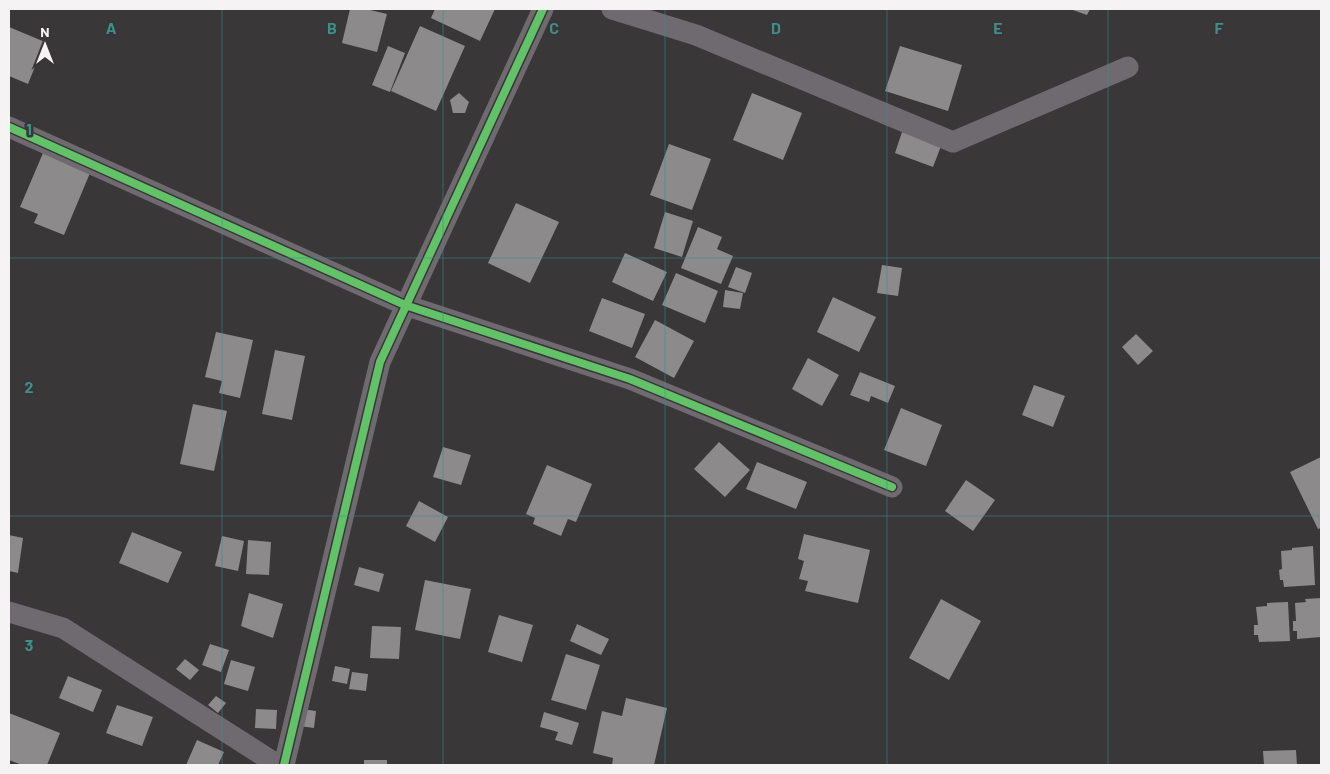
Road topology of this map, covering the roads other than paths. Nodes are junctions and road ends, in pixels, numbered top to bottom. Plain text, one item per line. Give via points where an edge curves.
1 (543, 9) edge
2 (612, 9) edge
3 (1128, 67) dead end
4 (9, 127) edge
5 (406, 305) junction
6 (892, 487) dead end
7 (9, 612) edge
8 (278, 765) edge
9 (284, 765) edge

1 - 5 street
2 - 3 street via 696,35 953,142
4 - 5 street
5 - 6 street via 630,379
5 - 9 street via 380,362
7 - 8 street via 63,628

